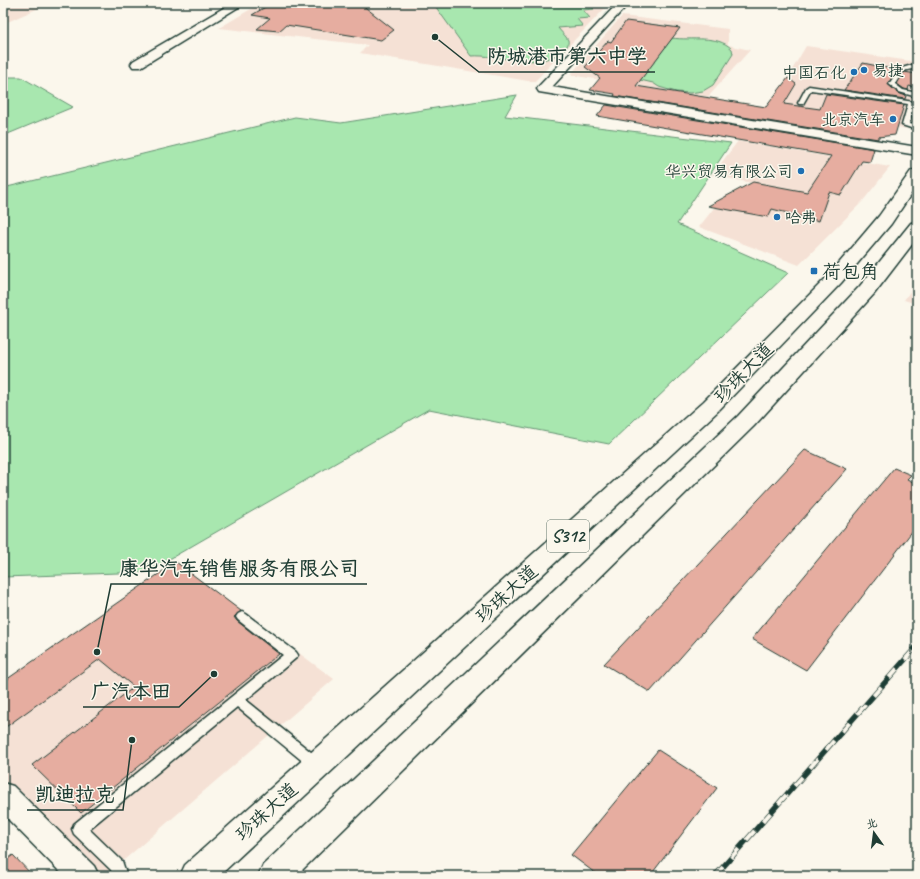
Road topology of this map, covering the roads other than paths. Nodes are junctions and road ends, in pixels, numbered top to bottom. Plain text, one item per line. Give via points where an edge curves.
1 (240, 3) edge
2 (624, 3) edge
3 (137, 64) dead end
4 (917, 68) edge
5 (917, 95) edge
6 (801, 103) dead end
7 (917, 128) edge
8 (917, 151) edge
9 (917, 174) edge
10 (917, 228) edge
11 (242, 617) dead end
12 (237, 700) junction
13 (317, 765) junction
14 (3, 795) edge
15 (84, 876) edge
16 (120, 876) edge
17 (196, 876) edge
18 (274, 876) edge

1 - 3 street
2 - 8 street via 543,88
4 - 5 lane via 901,70 892,84 901,91
6 - 7 lane via 809,88 912,103 905,125
9 - 13 main road, 珍珠大道 / S312 via 885,220 835,279 711,406
10 - 18 main road, 珍珠大道 / S312 via 867,290 746,421
11 - 12 lane via 292,655
12 - 13 lane
12 - 16 lane via 79,829 117,866
13 - 17 main road, 珍珠大道 / S312
14 - 15 street

